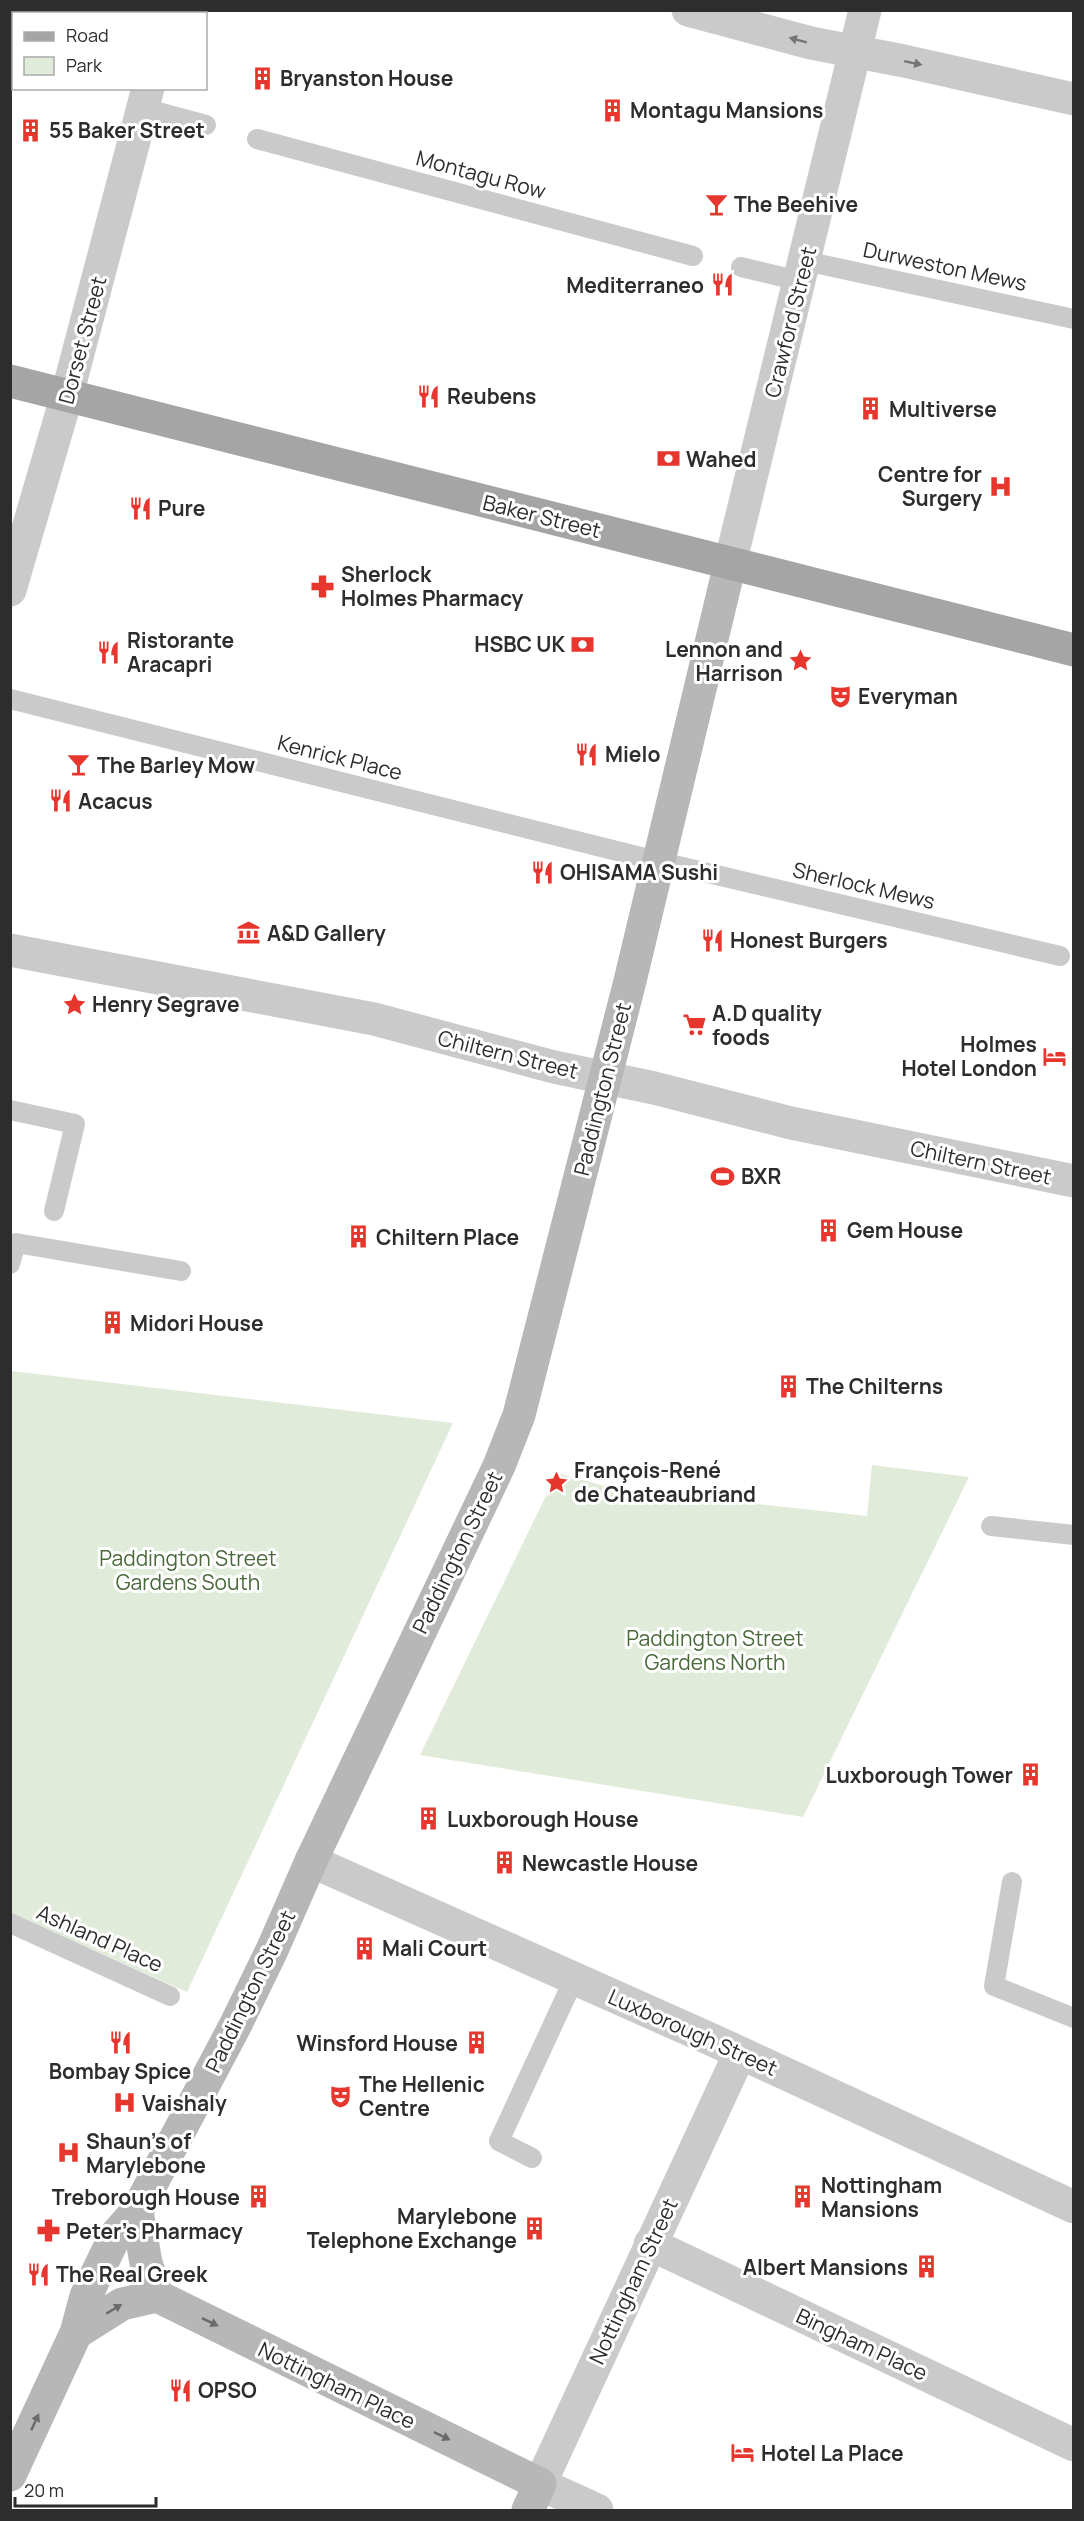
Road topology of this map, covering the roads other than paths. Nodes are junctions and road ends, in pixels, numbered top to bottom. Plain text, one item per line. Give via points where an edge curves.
1 (688, 10) edge
2 (866, 10) edge
3 (855, 53) junction
4 (145, 98) edge
5 (1074, 99) edge
6 (206, 125) dead end
7 (257, 139) dead end
8 (693, 256) dead end
9 (741, 267) dead end
10 (802, 271) junction
11 (1074, 319) edge
12 (10, 381) edge
13 (67, 395) junction
14 (730, 564) junction
15 (10, 591) edge
16 (1074, 650) edge
17 (10, 699) edge
18 (657, 861) junction
19 (10, 950) edge
20 (1060, 956) dead end
21 (605, 1077) junction
22 (10, 1110) edge
23 (1074, 1181) edge
24 (54, 1211) dead end
25 (10, 1264) edge
26 (181, 1271) dead end
27 (991, 1526) dead end
28 (1074, 1536) edge
29 (310, 1861) junction
30 (1012, 1882) dead end
31 (10, 1923) edge
32 (574, 1979) junction
33 (170, 1996) dead end
34 (1074, 2018) edge
35 (740, 2053) junction
36 (532, 2158) dead end
37 (1074, 2207) edge
38 (136, 2211) junction
39 (650, 2244) junction
40 (157, 2296) junction
41 (76, 2333) junction
42 (1074, 2445) edge
43 (10, 2475) edge
44 (534, 2497) edge
45 (597, 2511) edge

3 -> 1 street
2 - 3 street, Crawford Street
3 -> 5 street
3 - 10 street, Crawford Street
4 - 6 lane
4 - 13 street, Dorset Street
7 - 8 lane, Montagu Row
9 - 10 lane
10 - 11 lane, Durweston Mews
10 - 14 street, Crawford Street
12 - 13 main road, Baker Street
13 - 14 main road, Baker Street
13 - 15 street, Dorset Street
14 - 16 main road, Baker Street
14 - 18 main road, Paddington Street
17 - 18 lane, Kenrick Place
18 - 20 lane, Sherlock Mews
18 - 21 main road, Paddington Street
19 - 21 street, Chiltern Street via 374,1019
21 - 23 street, Chiltern Street via 791,1123
21 - 29 main road, Paddington Street via 519,1414 499,1466
22 - 24 lane via 75,1124
25 - 26 lane via 16,1243
27 - 28 lane
29 - 32 street, Luxborough Street
29 - 38 main road, Paddington Street via 235,2026
30 - 34 lane via 994,1986
31 - 33 lane, Ashland Place
32 - 35 street, Luxborough Street
32 - 36 lane via 499,2142
35 - 37 street, Luxborough Street
35 - 39 street, Nottingham Street
38 - 40 main road
38 - 41 main road, Paddington Street via 116,2236 99,2268
39 - 42 street, Bingham Place
39 - 44 street, Nottingham Street
41 -> 40 main road via 122,2304
40 -> 44 main road, Nottingham Place
43 -> 41 main road, Paddington Street
44 - 45 street, Nottingham Place

